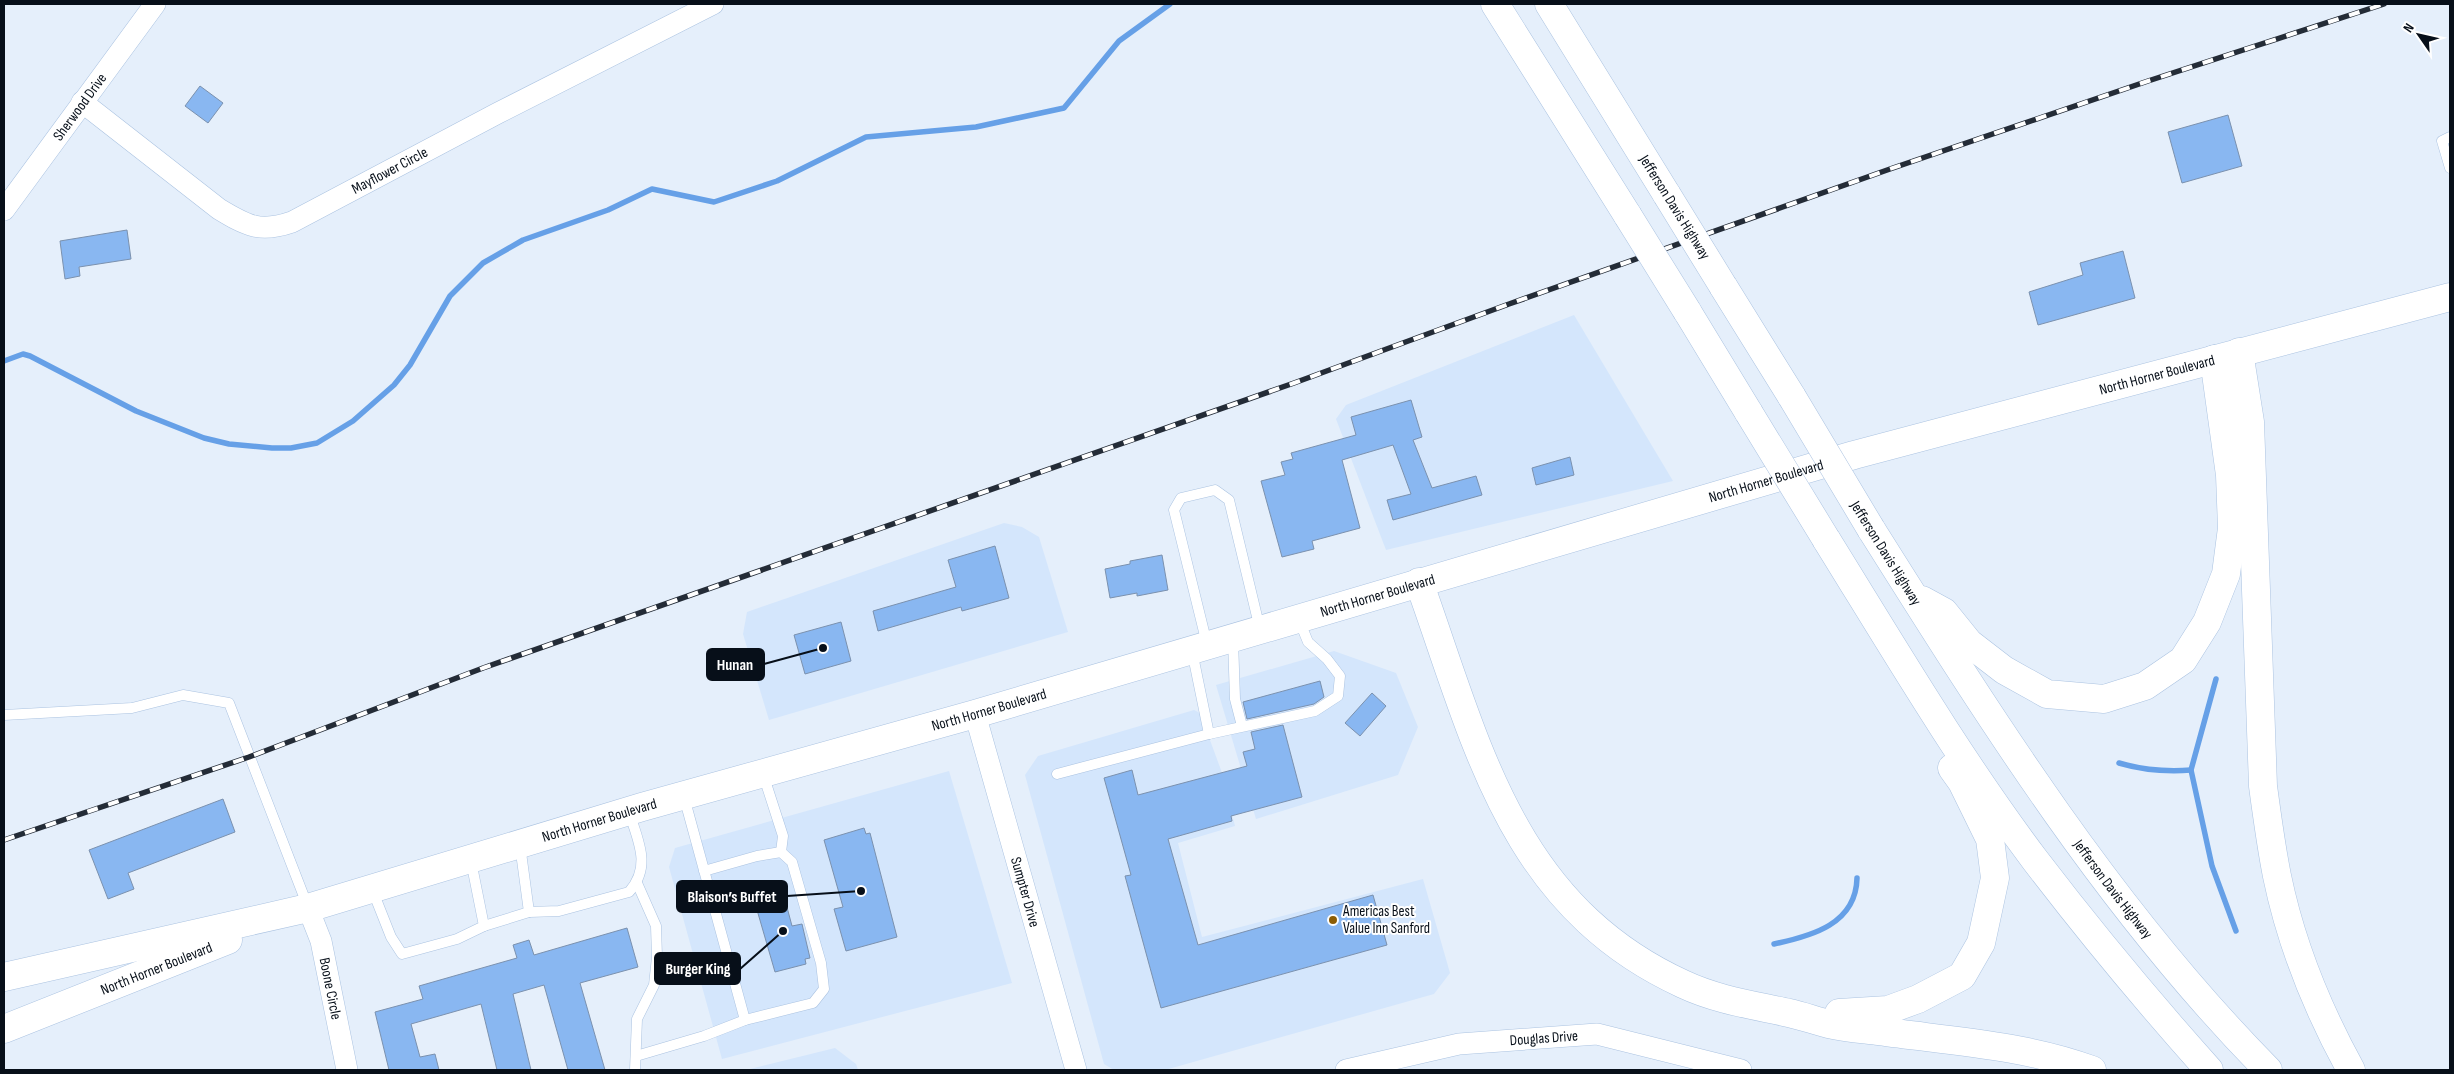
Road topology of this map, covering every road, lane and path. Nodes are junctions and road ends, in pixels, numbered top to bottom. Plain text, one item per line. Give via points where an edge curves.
1 (155, 4) edge
2 (713, 4) edge
3 (1495, 4) edge
4 (1549, 4) edge
5 (82, 102) junction
6 (2450, 137) edge
7 (2450, 168) edge
8 (4, 210) edge
9 (2450, 297) edge
10 (2226, 356) junction
11 (1419, 582) junction
12 (1912, 594) junction
13 (1298, 618) junction
14 (1260, 629) junction
15 (1233, 637) junction
16 (1889, 640) junction
17 (1199, 647) junction
18 (975, 714) junction
19 (4, 715) edge
20 (1242, 726) junction
21 (1209, 734) junction
22 (763, 773) junction
23 (1057, 774) dead end
24 (684, 796) junction
25 (629, 811) junction
26 (520, 844) junction
27 (781, 852) junction
28 (470, 859) junction
29 (704, 871) junction
30 (637, 883) junction
31 (372, 888) junction
32 (308, 908) junction
33 (529, 912) junction
34 (484, 926) junction
35 (4, 977) edge
36 (1791, 1013) junction
37 (745, 1020) junction
38 (4, 1028) edge
39 (636, 1056) junction
40 (347, 1070) edge
41 (635, 1070) edge
42 (1076, 1070) edge
43 (1346, 1070) edge
44 (1741, 1070) edge
45 (2092, 1070) edge
46 (2209, 1070) edge
47 (2268, 1070) edge
48 (2351, 1070) edge

1 - 5 street, Sherwood Drive
2 - 5 street, Mayflower Circle via 292,222 268,229 241,222 219,209
3 - 16 main road, bridge
4 - 12 main road, Jefferson Davis Highway, bridge
5 - 8 street, Sherwood Drive
6 - 7 lane via 2442,141
9 - 10 main road, North Horner Boulevard
10 - 11 main road, North Horner Boulevard via 1854,455
10 - 12 main road via 2232,528 2226,574 2208,622 2183,660 2145,686 2104,699 2047,694 2004,670 1969,643 1944,612
10 - 48 main road via 2250,422 2263,786 2277,877 2295,943 2321,1010
11 - 13 main road, North Horner Boulevard
11 - 36 main road via 1492,784 1523,842 1560,893 1603,935 1656,970 1711,995
12 - 47 main road, Jefferson Davis Highway via 2030,776 2077,841 2164,953
13 - 14 main road, North Horner Boulevard
13 - 20 lane via 1308,642 1340,676 1338,696 1315,711
14 - 15 main road, North Horner Boulevard
14 - 17 lane via 1229,500 1215,490 1181,498 1174,510
15 - 17 main road, North Horner Boulevard
15 - 20 lane via 1235,699
16 - 36 main road via 1919,721 1962,782 1990,840 1995,878 1981,943 1962,976 1918,999 1888,1010 1864,1013
16 - 46 main road via 1935,714 2035,859 2164,1020
17 - 18 main road, North Horner Boulevard
17 - 21 lane
18 - 22 main road, North Horner Boulevard
18 - 42 street, Sumpter Drive
19 - 32 lane via 132,708 183,695 229,703
20 - 21 lane
21 - 23 lane
22 - 24 main road, North Horner Boulevard
22 - 27 lane via 783,836
24 - 25 main road, North Horner Boulevard
24 - 29 lane
25 - 26 main road, North Horner Boulevard
25 - 30 lane via 643,861
26 - 28 main road, North Horner Boulevard
26 - 33 lane
27 - 29 lane
27 - 37 lane via 792,862 821,963 824,989 814,1003
28 - 31 main road, North Horner Boulevard
28 - 34 lane
29 - 37 lane
30 - 33 lane via 629,892 559,911
30 - 39 lane via 656,926 657,957 654,985 637,1019
31 - 32 main road, North Horner Boulevard
31 - 34 lane via 391,937 402,954 457,939
32 - 35 main road, North Horner Boulevard
32 - 38 main road, North Horner Boulevard
32 - 40 street, Boone Circle via 321,941
33 - 34 lane
36 - 45 main road via 1830,1024 2009,1048
37 - 39 lane
39 - 41 lane
43 - 44 street, Douglas Drive via 1459,1044 1597,1034

